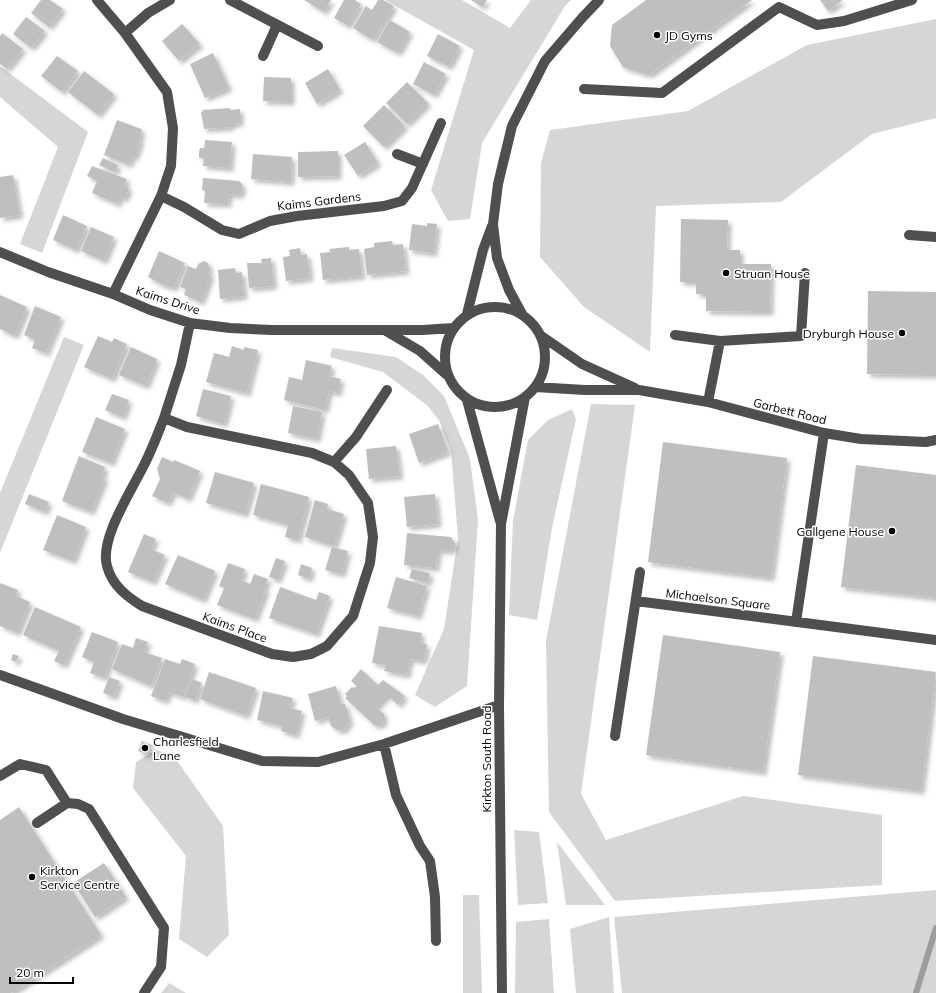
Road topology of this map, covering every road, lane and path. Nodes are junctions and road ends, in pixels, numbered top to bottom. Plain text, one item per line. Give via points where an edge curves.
1 (97, 0) edge
2 (170, 0) edge
3 (230, 0) edge
4 (599, 0) edge
5 (912, 0) edge
6 (277, 25) junction
7 (125, 33) junction
8 (318, 46) dead end
9 (263, 56) dead end
10 (584, 88) dead end
11 (441, 123) dead end
12 (397, 154) dead end
13 (423, 164) junction
14 (161, 196) junction
15 (493, 224) junction
16 (909, 235) dead end
17 (936, 237) edge
18 (0, 252) edge
19 (805, 273) dead end
20 (113, 294) junction
21 (466, 314) junction
22 (522, 314) junction
23 (190, 323) junction
24 (453, 328) junction
25 (385, 330) junction
26 (540, 335) junction
27 (675, 335) dead end
28 (720, 341) junction
29 (447, 375) junction
30 (535, 387) junction
31 (387, 390) dead end
32 (639, 390) junction
33 (525, 397) junction
34 (467, 400) junction
35 (708, 402) junction
36 (164, 418) junction
37 (824, 433) junction
38 (936, 440) edge
39 (334, 462) junction
40 (500, 524) junction
41 (640, 572) dead end
42 (636, 601) junction
43 (796, 622) junction
44 (936, 640) edge
45 (0, 675) edge
46 (499, 705) junction
47 (615, 736) dead end
48 (384, 744) junction
49 (0, 776) edge
50 (67, 803) junction
51 (36, 822) dead end
52 (436, 941) dead end
53 (144, 993) edge
54 (502, 993) edge

1 - 7 street
2 - 7 street via 148,13
3 - 6 street
4 - 15 street via 545,61 512,126 498,184
5 - 10 street via 844,21 817,25 779,7 662,93
6 - 8 street
6 - 9 street
7 - 14 street via 167,92 174,128 171,166
11 - 13 street, Kaims Gardens
12 - 13 street
13 - 14 street, Kaims Gardens via 412,188 402,201 384,206 277,220 239,234 222,230
14 - 20 street
15 - 21 street via 483,250
15 - 22 street via 497,258 508,290
16 - 17 street
18 - 20 street, Kaims Drive via 48,272
19 - 28 street via 801,336
20 - 23 street, Kaims Drive
21 - 22 street via 479,308 494,306
21 - 24 street
22 - 26 street
23 - 25 street, Kaims Drive via 272,330
23 - 36 street, Kaims Place via 181,365
24 - 25 street, Kaims Drive
24 - 29 street via 446,341 444,353
25 - 29 street via 420,351
26 - 30 street via 545,351 544,365
26 - 32 street, Garbett Road via 582,364
27 - 28 street
28 - 35 street
29 - 34 street via 454,388
30 - 32 street, Garbett Road
30 - 33 street
31 - 39 street via 356,437
32 - 35 street, Garbett Road
33 - 34 street via 498,407 480,405
33 - 40 street, Kirkton South Road
34 - 40 street, Kirkton South Road
35 - 37 street, Garbett Road
36 - 39 street, Kaims Place via 186,427 278,444
36 - 39 street, Kaims Place via 113,527 106,550 106,564 112,579 125,595 142,606 272,654 293,657 311,654 327,646 353,616 370,563 373,538 368,503 349,475
37 - 38 street, Garbett Road via 861,439 926,442
37 - 43 street
40 - 46 street, Kirkton South Road
41 - 42 street
42 - 43 street, Michaelson Square
42 - 47 street
43 - 44 street, Michaelson Square
45 - 48 street via 123,719 262,761 318,762
46 - 48 street
46 - 54 street, Kirkton South Road
48 - 52 street via 396,795 420,846 430,861 435,897
49 - 50 street via 20,764 46,770
50 - 51 street
50 - 53 street via 78,804 88,809 164,928 161,967

